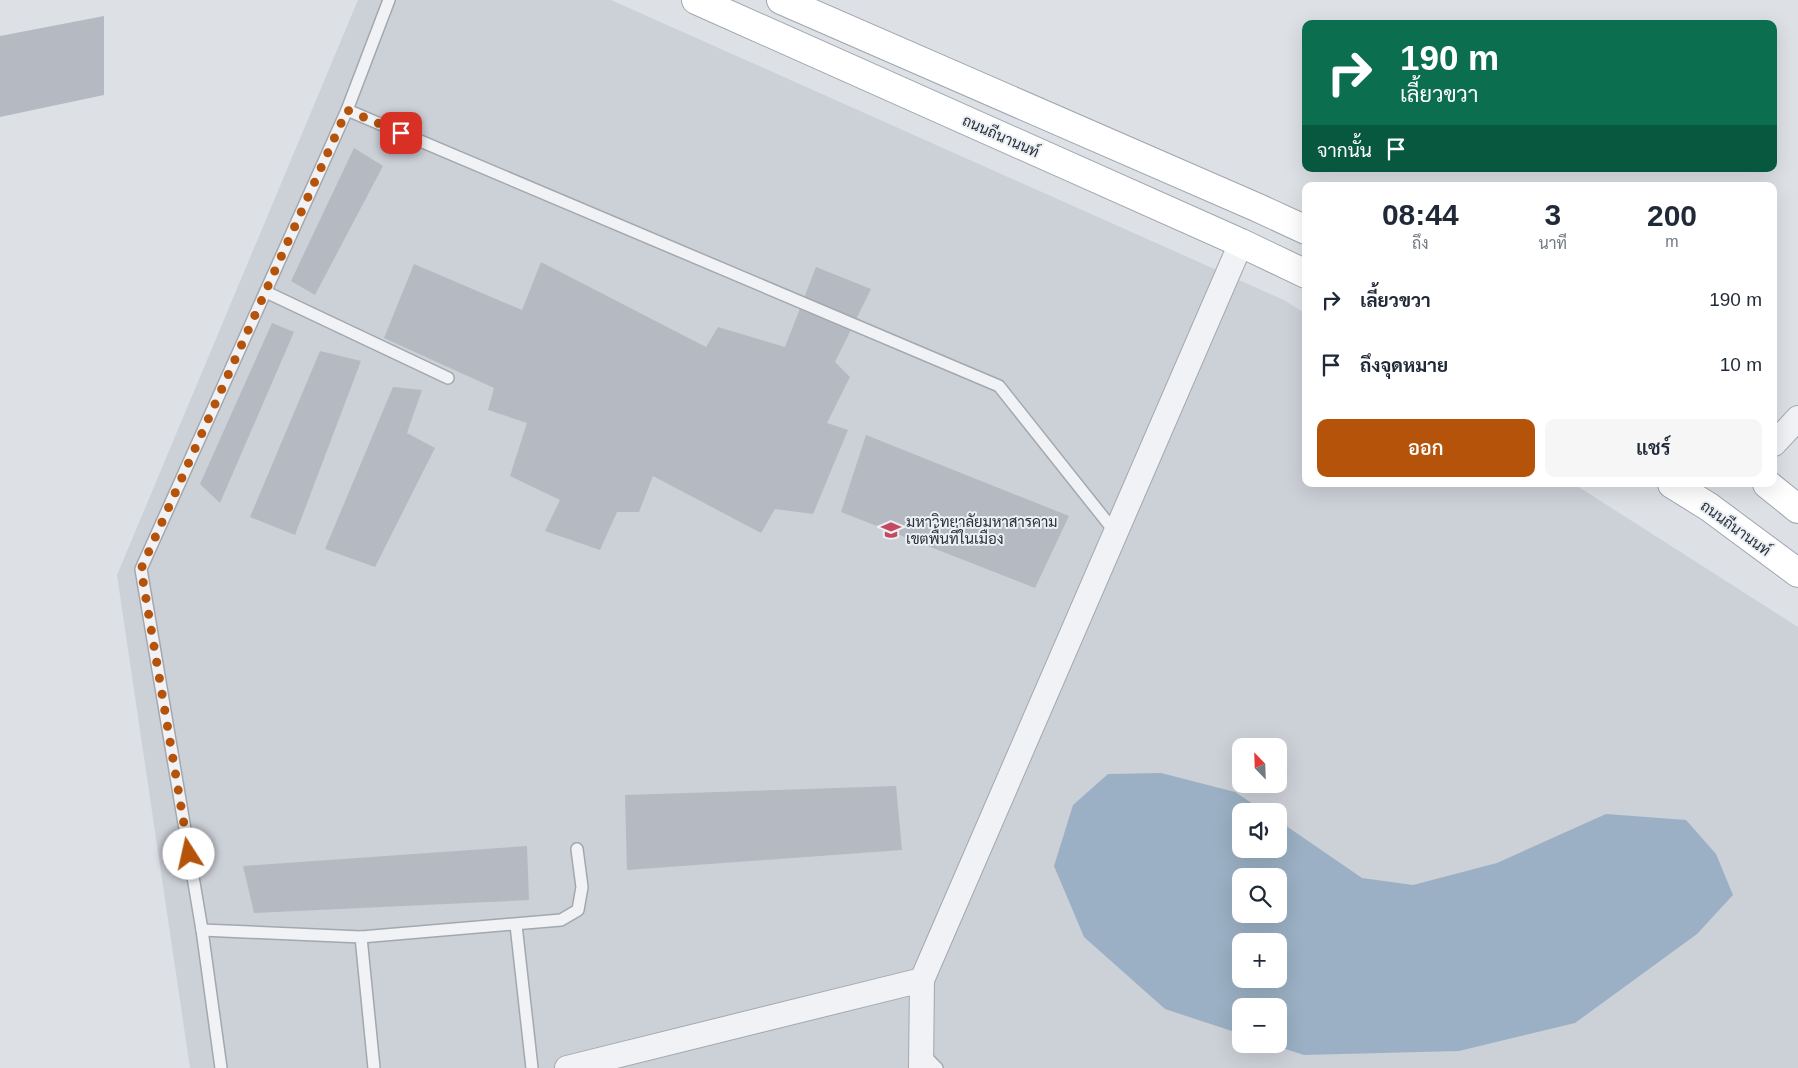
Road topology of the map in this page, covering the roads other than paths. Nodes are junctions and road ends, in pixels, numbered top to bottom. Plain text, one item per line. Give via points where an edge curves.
1 (389, 0) edge
2 (696, 0) edge
3 (781, 0) edge
4 (347, 110) junction
5 (1256, 207) junction
6 (1302, 228) edge
7 (1241, 243) junction
8 (1302, 272) edge
9 (266, 292) junction
10 (448, 378) dead end
11 (1798, 418) edge
12 (1777, 441) edge
13 (1677, 487) edge
14 (1771, 487) edge
15 (1798, 509) edge
16 (1115, 532) junction
17 (1798, 573) edge
18 (577, 849) dead end
19 (516, 925) junction
20 (202, 930) junction
21 (361, 937) junction
22 (922, 980) junction
23 (926, 1063) edge
24 (221, 1068) edge
25 (374, 1068) edge
26 (532, 1068) edge
27 (567, 1068) edge

1 - 4 lane
2 - 7 main road, ถนนถีนานนท์
3 - 5 main road
4 - 9 lane
4 - 16 lane via 999,386
5 - 6 main road
5 - 7 main road
7 - 8 main road, ถนนถีนานนท์
7 - 16 street
9 - 10 lane
9 - 20 lane via 141,569
11 - 12 street
13 - 17 main road, ถนนถีนานนท์
14 - 15 main road
16 - 22 street
18 - 19 lane via 582,887 578,910 561,920
19 - 21 lane
19 - 26 lane
20 - 21 lane
20 - 24 lane
21 - 25 lane
22 - 23 street
22 - 27 street

